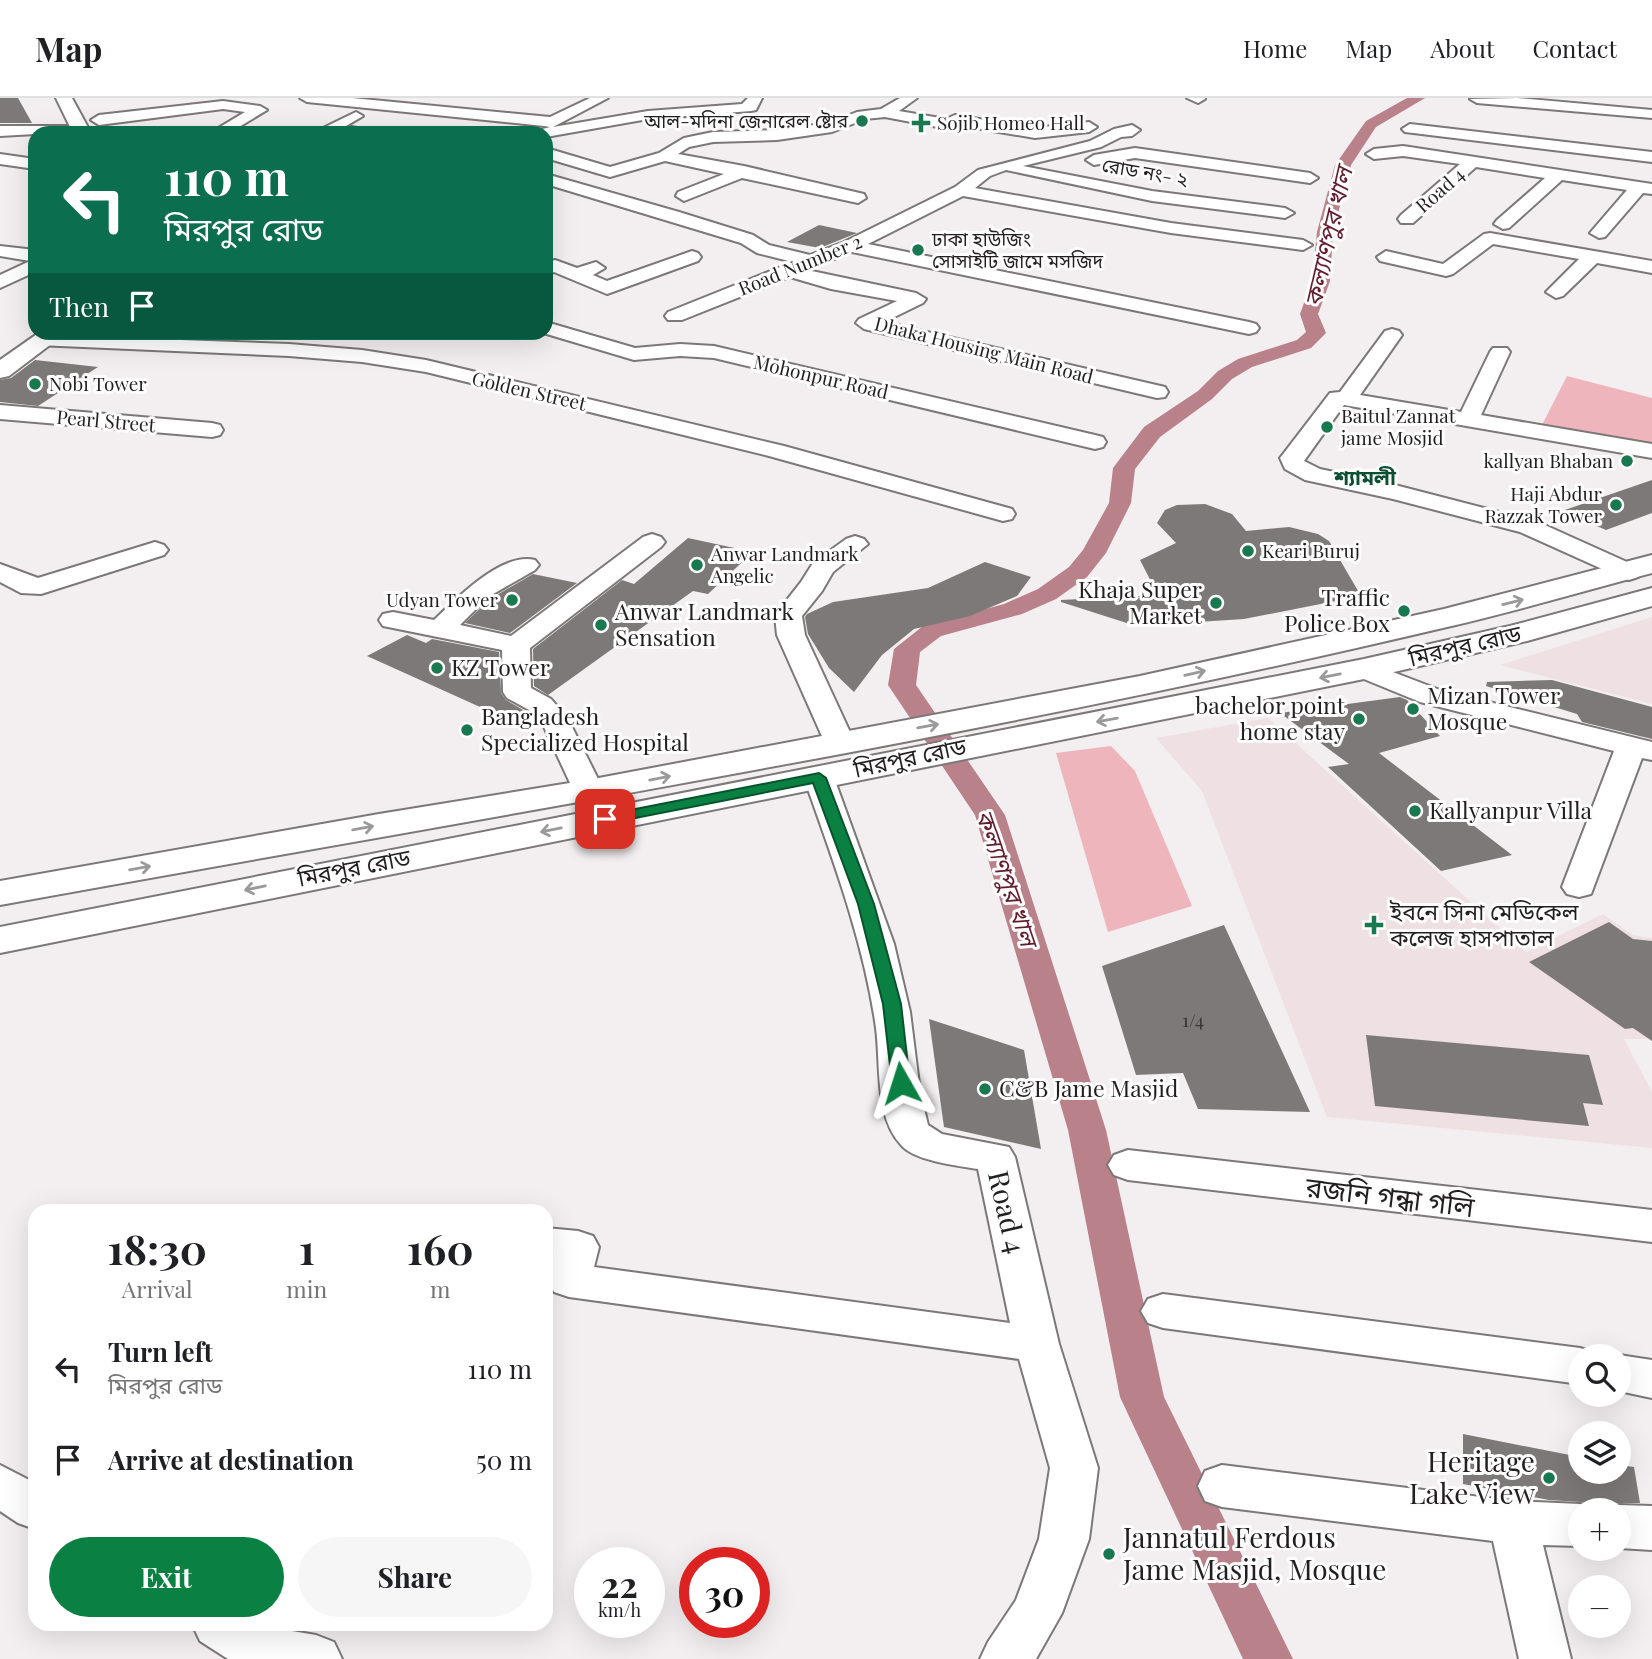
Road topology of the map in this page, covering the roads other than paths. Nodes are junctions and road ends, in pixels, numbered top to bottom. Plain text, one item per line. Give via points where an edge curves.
1 (64, 98) edge
2 (145, 98) edge
3 (307, 98) edge
4 (601, 98) edge
5 (755, 98) edge
6 (910, 98) edge
7 (1477, 99) edge
8 (885, 113) junction
9 (154, 114) junction
10 (1652, 114) edge
11 (356, 116) dead end
12 (99, 121) edge
13 (79, 126) edge
14 (231, 126) edge
15 (335, 126) edge
16 (540, 126) edge
17 (550, 126) edge
18 (553, 126) edge
19 (1410, 129) dead end
20 (0, 131) edge
21 (28, 131) edge
22 (1403, 151) joint
23 (1066, 152) junction
24 (1374, 154) dead end
25 (553, 155) edge
26 (665, 156) junction
27 (1652, 157) edge
28 (0, 159) edge
29 (772, 161) dead end
30 (1472, 162) junction
31 (28, 163) edge
32 (1000, 167) junction
33 (739, 173) junction
34 (1558, 175) junction
35 (1310, 178) dead end
36 (553, 181) edge
37 (1646, 188) edge
38 (961, 191) junction
39 (684, 196) dead end
40 (858, 198) dead end
41 (1285, 213) dead end
42 (1407, 219) dead end
43 (1503, 224) dead end
44 (1599, 233) dead end
45 (1303, 244) dead end
46 (850, 246) junction
47 (0, 251) edge
48 (28, 255) edge
49 (1593, 256) junction
50 (692, 257) dead end
51 (1386, 257) dead end
52 (810, 261) junction
53 (612, 262) dead end
54 (553, 267) edge
55 (1652, 267) edge
56 (28, 268) edge
57 (787, 270) junction
58 (576, 275) junction
59 (0, 282) edge
60 (1556, 292) dead end
61 (675, 316) dead end
62 (1249, 328) dead end
63 (553, 330) edge
64 (1392, 335) dead end
65 (33, 340) edge
66 (39, 340) edge
67 (126, 340) edge
68 (1500, 352) dead end
69 (0, 354) edge
70 (0, 371) edge
71 (1157, 391) dead end
72 (1347, 398) junction
73 (0, 412) edge
74 (1468, 420) junction
75 (212, 430) dead end
76 (1095, 442) dead end
77 (1652, 451) edge
78 (1003, 514) dead end
79 (652, 542) dead end
80 (855, 544) dead end
81 (155, 550) dead end
82 (526, 565) dead end
83 (1640, 568) edge
84 (0, 572) edge
85 (1652, 597) edge
86 (393, 620) dead end
87 (441, 629) junction
88 (516, 645) junction
89 (1364, 669) junction
90 (993, 727) junction
91 (864, 748) junction
92 (1642, 748) edge
93 (819, 778) junction
94 (588, 791) junction
95 (102, 875) junction
96 (1579, 887) dead end
97 (1, 893) edge
98 (108, 918) junction
99 (2, 940) edge
100 (1128, 1166) dead end
101 (1652, 1226) edge
102 (553, 1245) edge
103 (1163, 1311) dead end
104 (1037, 1344) junction
105 (1568, 1364) edge
106 (1631, 1376) edge
107 (1652, 1380) edge
108 (0, 1486) edge
109 (1222, 1486) dead end
110 (28, 1504) edge
111 (1513, 1522) junction
112 (1568, 1524) edge
113 (1631, 1527) edge
114 (1652, 1528) edge
115 (243, 1644) edge
116 (316, 1659) edge
117 (1006, 1659) edge
118 (1545, 1659) edge

1 - 13 main road
2 - 9 street
3 - 16 street
4 - 17 street
5 - 18 street via 751,107
6 - 8 street
7 - 10 street
8 - 23 street, Road Number 2 via 1035,133 1083,126 1125,131
8 - 26 street via 862,115 817,130 713,137 684,143
9 - 12 street
9 - 14 street via 223,105 260,110
11 - 15 street
19 - 27 street
20 - 21 street
22 - 24 street
22 - 30 street
23 - 32 street, Road Number 2
23 - 35 street via 1098,161 1135,153
25 - 26 street via 610,172
26 - 33 street
28 - 31 street
29 - 33 street
30 - 34 street
30 - 42 street, Road 4
32 - 38 street, Road Number 2
32 - 41 street, রোড নং- ২ via 1152,196
33 - 39 street
33 - 40 street
34 - 37 street
34 - 43 street
36 - 52 street
37 - 44 street
38 - 45 street via 1171,228
38 - 46 street, Road Number 2
46 - 52 street, Road Number 2
46 - 62 street
47 - 48 street
49 - 51 street via 1490,238 1446,270
49 - 55 street
49 - 60 street
50 - 58 street via 607,288
52 - 57 street, Road Number 2
53 - 58 street
54 - 58 street
56 - 59 street
57 - 61 street, Road Number 2
57 - 71 street, Dhaka Housing Main Road via 916,299 866,323 871,325
63 - 76 street, Mohonpur Road via 634,354 714,352
64 - 72 street
65 - 69 main road
66 - 70 main road
67 - 78 street, Golden Street via 362,355 425,366 776,451
68 - 74 street
72 - 74 street
72 - 83 street via 1335,399 1292,458 1293,464 1313,475 1529,527
73 - 75 street, Pearl Street
74 - 77 street
79 - 88 street
80 - 91 street via 822,568 788,615 791,635
81 - 84 street via 41,586 30,587
82 - 87 street via 479,591
90 -> 83 main road, মিরপুর রোড via 1140,686 1447,618
85 - 89 main road, মিরপুর রোড
86 - 87 street
87 - 88 street
88 - 94 street via 517,692 541,705 558,725
89 -> 90 main road, মিরপুর রোড
89 - 92 street via 1430,696
90 - 91 main road, মিরপুর রোড
91 - 93 main road, মিরপুর রোড
94 -> 91 main road, মিরপুর রোড
92 - 96 street
93 -> 98 main road, মিরপুর রোড
93 - 104 street, Road 4 via 870,916 892,1004 904,1110 915,1136 926,1143 995,1157
95 -> 94 main road, মিরপুর রোড
95 - 97 main road, মিরপুর রোড
95 - 98 main road
97 - 99 main road
98 - 99 main road, মিরপুর রোড
100 - 101 street, রজনি গন্ধা গলি
102 - 104 street via 578,1247 569,1280
103 - 105 street
104 - 117 street, Road 4 via 1074,1468 1064,1539 1037,1613
106 - 107 street
108 - 110 street
109 - 111 street
111 - 112 street
111 - 118 street
113 - 114 street
115 - 116 street

